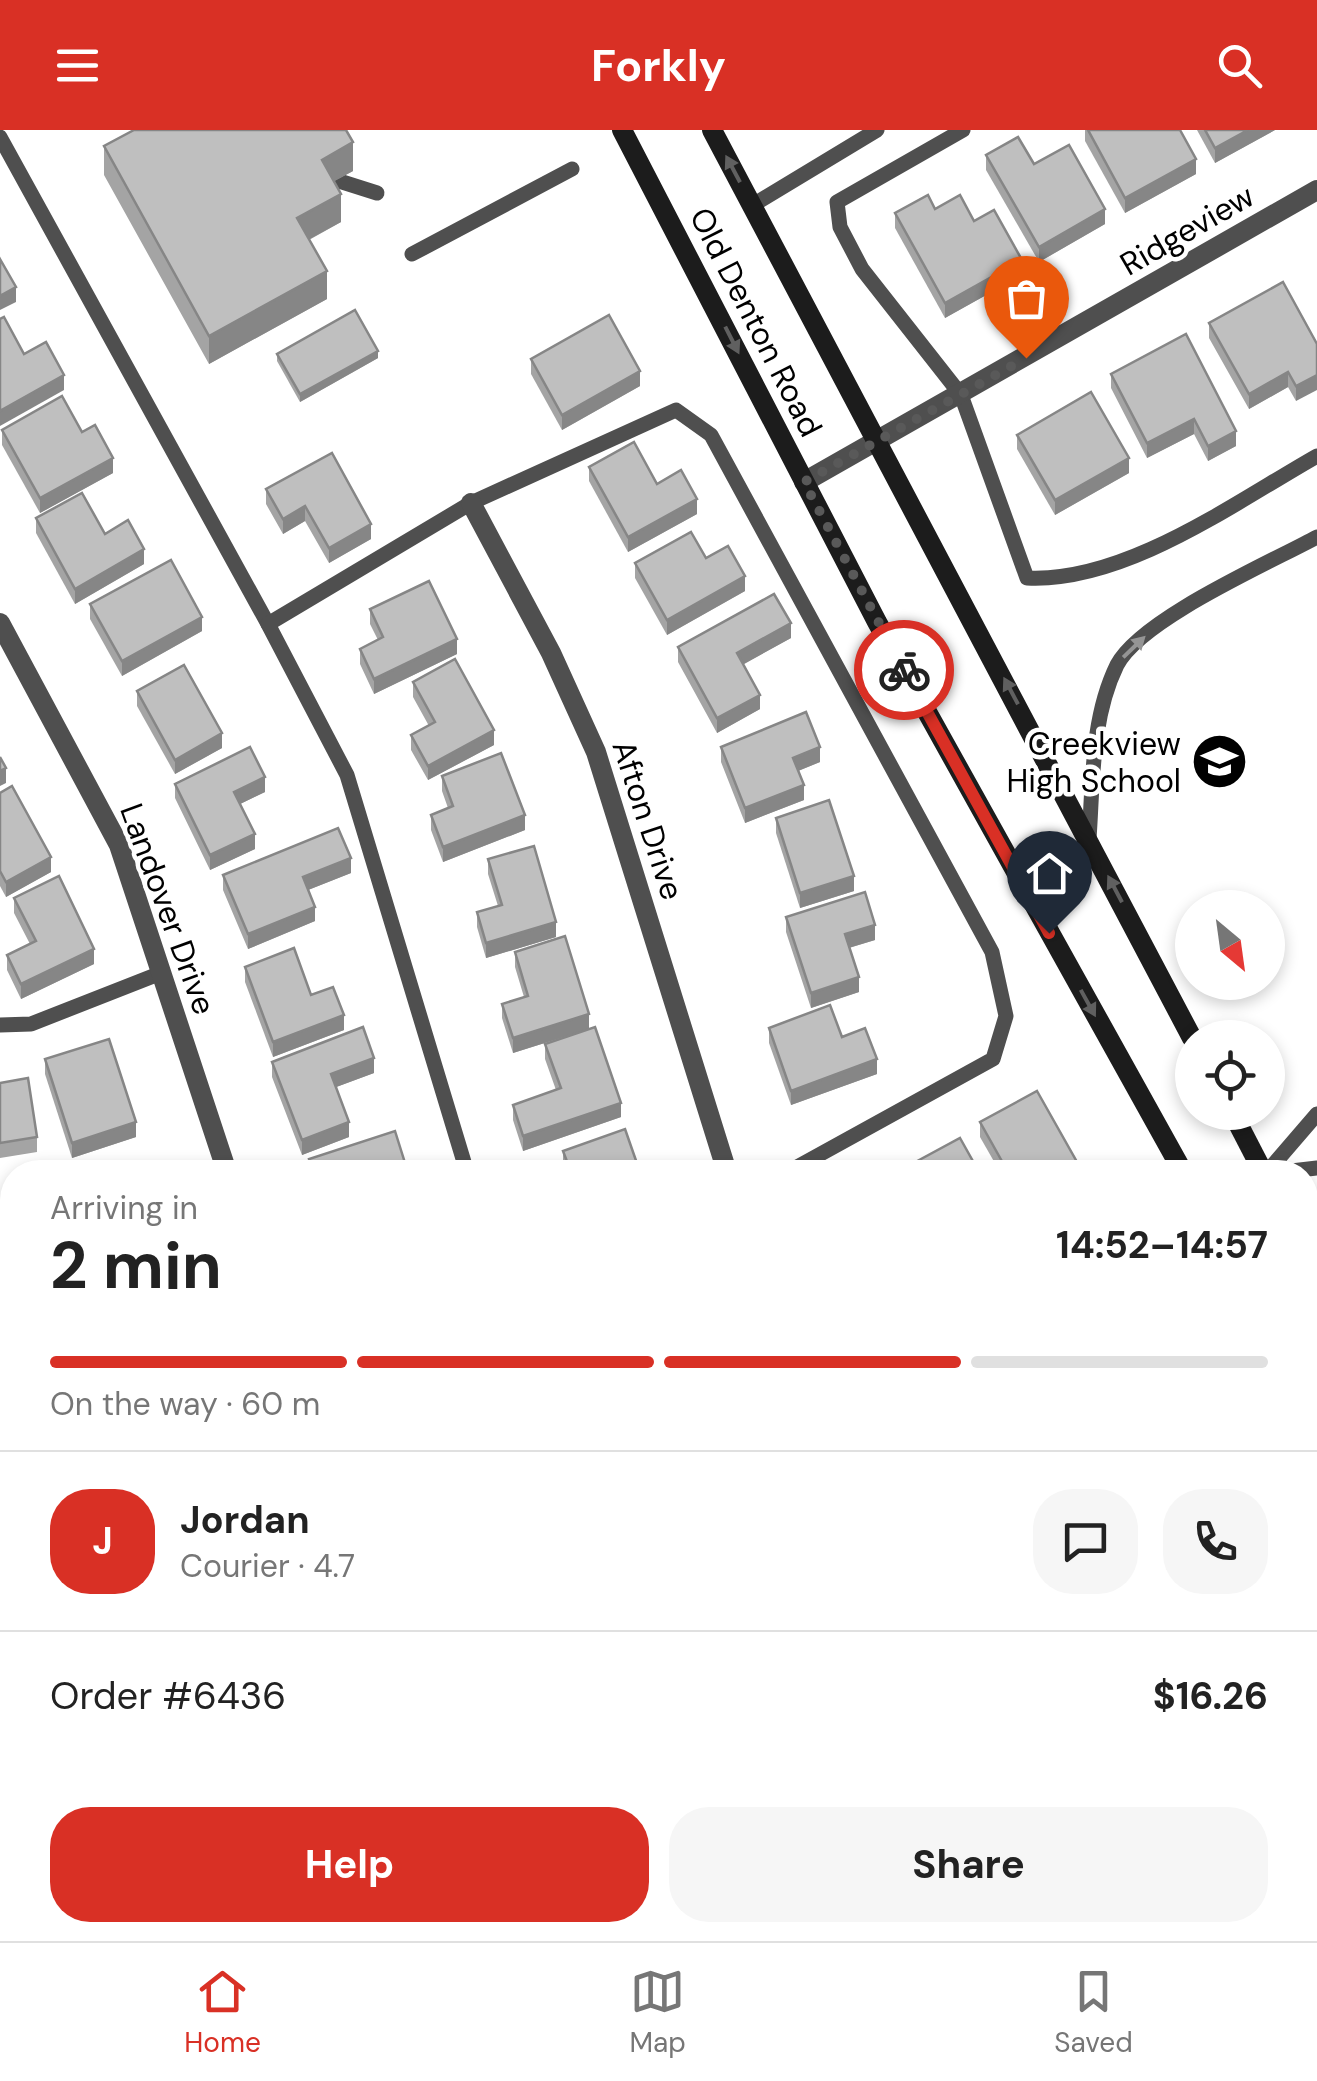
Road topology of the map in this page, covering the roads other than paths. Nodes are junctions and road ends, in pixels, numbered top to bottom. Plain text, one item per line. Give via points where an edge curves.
1 (622, 130) edge
2 (712, 130) edge
3 (876, 130) edge
4 (963, 130) edge
5 (0, 137) edge
6 (572, 169) dead end
7 (336, 180) edge
8 (1317, 190) edge
9 (377, 194) dead end
10 (753, 206) junction
11 (412, 254) dead end
12 (961, 395) junction
13 (878, 440) junction
14 (1317, 456) edge
15 (804, 482) junction
16 (471, 503) junction
17 (1317, 537) edge
18 (0, 623) edge
19 (268, 624) junction
20 (1089, 839) junction
21 (161, 973) junction
22 (1183, 1020) edge
23 (0, 1025) edge
24 (1317, 1114) edge
25 (1242, 1130) edge
26 (223, 1160) edge
27 (464, 1160) edge
28 (722, 1160) edge
29 (810, 1160) edge
30 (1175, 1160) edge
31 (1258, 1160) edge
32 (1276, 1160) edge

1 -> 15 main road, Old Denton Road
10 -> 2 main road, Old Denton Road
3 - 10 lane
4 - 12 lane via 837,202 840,227 862,269
5 - 19 lane
6 - 11 lane
7 - 9 lane
8 - 12 street, Ridgeview
10 - 13 main road, Old Denton Road
12 - 13 street, Ridgeview
12 - 14 lane via 1027,578 1101,571
13 - 15 street, Ridgeview
20 -> 13 main road, Old Denton Road
15 -> 30 main road, Old Denton Road
16 - 19 lane
16 - 28 street, Afton Drive via 552,653 596,752
16 - 29 lane via 676,410 711,435 992,952 1006,1016 993,1059
20 -> 17 lane via 1094,754 1119,662 1158,623
18 - 21 street, Landover Drive via 119,845
19 - 27 lane via 347,775
22 -> 20 main road, Old Denton Road
21 - 23 lane via 31,1024
21 - 26 street, Landover Drive
24 - 32 lane
25 - 31 main road

